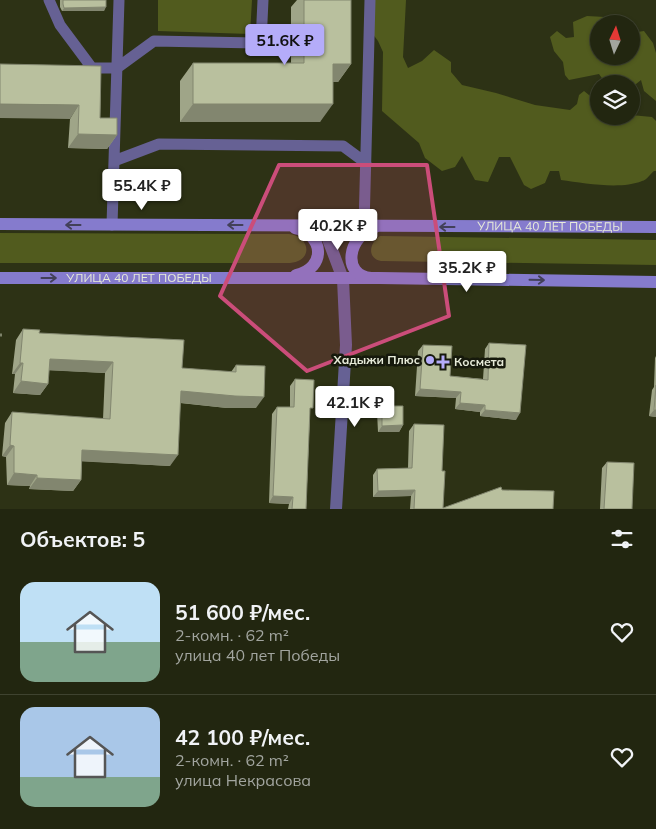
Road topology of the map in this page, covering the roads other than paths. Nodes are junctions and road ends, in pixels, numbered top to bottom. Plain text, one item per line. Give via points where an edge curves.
1 (49, 0) edge
2 (119, 0) edge
3 (263, 0) edge
4 (370, 0) edge
5 (73, 68) edge
6 (92, 68) junction
7 (117, 68) junction
8 (114, 161) junction
9 (366, 163) junction
10 (0, 224) edge
11 (112, 225) junction
12 (284, 225) junction
13 (323, 226) junction
14 (364, 226) junction
15 (385, 226) junction
16 (656, 227) edge
17 (0, 278) edge
18 (278, 278) junction
19 (379, 278) junction
20 (343, 279) junction
21 (656, 282) edge
22 (336, 509) edge

1 - 6 lane via 60,25
2 - 7 lane
3 - 7 lane via 261,43 154,41
4 - 9 lane
5 - 6 lane
6 - 7 lane
7 - 8 lane
8 - 9 lane via 159,144 343,146
8 - 11 lane
9 - 14 lane
11 -> 10 main road, УЛИЦА 40 ЛЕТ ПОБЕДЫ
12 -> 11 main road, УЛИЦА 40 ЛЕТ ПОБЕДЫ
12 - 13 main road, УЛИЦА 40 ЛЕТ ПОБЕДЫ
12 - 18 main road, УЛИЦА 40 ЛЕТ ПОБЕДЫ via 301,229 314,239 318,259 315,266 299,275
13 - 14 main road, УЛИЦА 40 ЛЕТ ПОБЕДЫ
13 - 20 street
14 - 15 main road, УЛИЦА 40 ЛЕТ ПОБЕДЫ
16 -> 15 main road, УЛИЦА 40 ЛЕТ ПОБЕДЫ
15 - 19 main road, УЛИЦА 40 ЛЕТ ПОБЕДЫ via 366,230 351,252 352,262 360,274
17 -> 18 main road, УЛИЦА 40 ЛЕТ ПОБЕДЫ
18 - 20 main road, УЛИЦА 40 ЛЕТ ПОБЕДЫ
19 - 20 main road, УЛИЦА 40 ЛЕТ ПОБЕДЫ
19 -> 21 main road, УЛИЦА 40 ЛЕТ ПОБЕДЫ
20 - 22 street via 346,345

